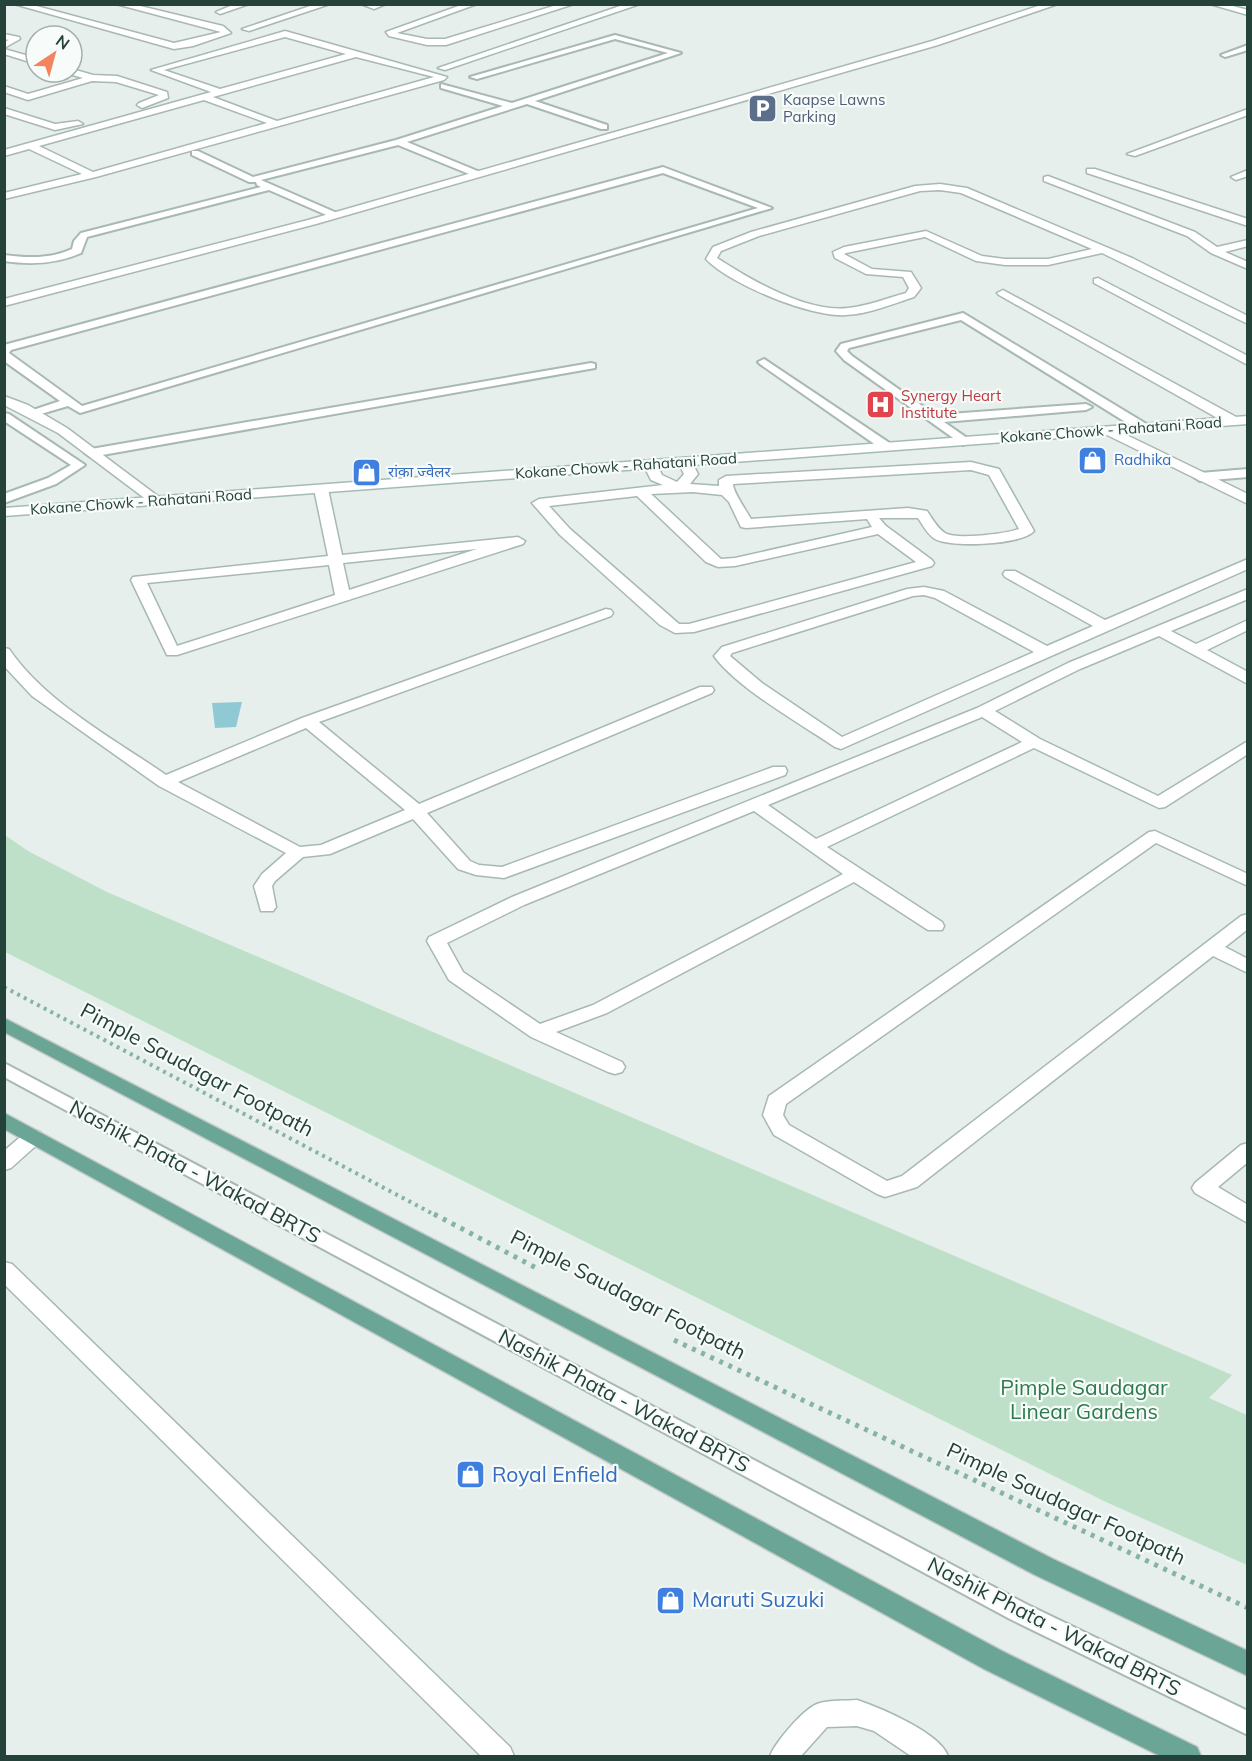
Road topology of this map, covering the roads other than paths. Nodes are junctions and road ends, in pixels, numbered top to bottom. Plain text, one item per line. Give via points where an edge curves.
1 (18, 4) edge
2 (120, 4) edge
3 (245, 4) edge
4 (326, 4) edge
5 (365, 4) edge
6 (382, 4) edge
7 (473, 4) edge
8 (570, 4) edge
9 (636, 4) edge
10 (1054, 4) edge
11 (1214, 4) edge
12 (220, 12) dead end
13 (1248, 13) edge
14 (246, 29) dead end
15 (4, 36) edge
16 (4, 46) edge
17 (1248, 47) edge
18 (4, 51) edge
19 (356, 54) junction
20 (1225, 55) dead end
21 (24, 57) edge
22 (442, 68) dead end
23 (84, 76) edge
24 (474, 77) dead end
25 (90, 78) junction
26 (444, 86) dead end
27 (4, 89) edge
28 (222, 93) junction
29 (207, 98) junction
30 (527, 101) junction
31 (512, 106) junction
32 (4, 111) edge
33 (1248, 112) edge
34 (277, 124) junction
35 (604, 128) dead end
36 (399, 142) junction
37 (31, 146) junction
38 (4, 153) edge
39 (195, 153) dead end
40 (1132, 154) dead end
41 (1091, 171) dead end
42 (1248, 173) edge
43 (477, 174) junction
44 (92, 176) junction
45 (1236, 177) dead end
46 (1048, 179) dead end
47 (252, 180) junction
48 (270, 188) junction
49 (4, 196) edge
50 (334, 216) junction
51 (1248, 223) edge
52 (1248, 243) edge
53 (1104, 249) junction
54 (1215, 251) junction
55 (4, 258) edge
56 (1248, 266) edge
57 (1098, 281) dead end
58 (1004, 293) dead end
59 (4, 303) edge
60 (1248, 321) edge
61 (4, 354) edge
62 (1248, 361) edge
63 (765, 362) dead end
64 (591, 366) dead end
65 (4, 400) edge
66 (70, 402) junction
67 (1086, 407) dead end
68 (34, 413) junction
69 (5, 416) edge
70 (933, 419) junction
71 (1240, 420) edge
72 (1144, 428) junction
73 (1110, 431) junction
74 (963, 441) junction
75 (887, 447) junction
76 (91, 453) junction
77 (685, 462) junction
78 (650, 464) junction
79 (1248, 473) edge
80 (1200, 477) junction
81 (679, 488) junction
82 (321, 489) junction
83 (726, 490) junction
84 (641, 492) junction
85 (4, 499) edge
86 (156, 500) junction
87 (1248, 500) edge
88 (4, 512) edge
89 (870, 517) junction
90 (881, 529) junction
91 (336, 560) junction
92 (1248, 563) edge
93 (1010, 574) dead end
94 (1248, 593) edge
95 (343, 597) junction
96 (606, 613) dead end
97 (1248, 624) edge
98 (1104, 626) junction
99 (1161, 631) junction
100 (1196, 650) junction
101 (4, 652) edge
102 (1048, 653) junction
103 (1248, 679) edge
104 (706, 690) dead end
105 (983, 711) junction
106 (308, 721) junction
107 (1034, 742) junction
108 (1248, 746) edge
109 (779, 771) dead end
110 (165, 782) junction
111 (756, 804) junction
112 (415, 810) junction
113 (815, 846) junction
114 (298, 852) junction
115 (855, 875) junction
116 (1248, 882) edge
117 (267, 907) dead end
118 (1248, 920) edge
119 (935, 926) dead end
120 (1212, 948) junction
121 (1248, 967) edge
122 (4, 1024) edge
123 (538, 1032) junction
124 (615, 1067) dead end
125 (4, 1069) edge
126 (4, 1120) edge
127 (33, 1137) junction
128 (1248, 1149) edge
129 (4, 1163) edge
130 (1248, 1215) edge
131 (4, 1270) edge
132 (1248, 1664) edge
133 (1248, 1724) edge
134 (500, 1756) edge
135 (784, 1756) edge
136 (934, 1756) edge
137 (1187, 1756) edge

1 - 2 street via 174,46 227,33
3 - 12 street
4 - 14 street
5 - 6 street
7 - 8 street via 390,32 427,42 446,42
9 - 22 street
10 - 43 street via 935,43
11 - 13 street
15 - 16 street via 16,39
17 - 20 lane
18 - 21 street
19 - 28 street
19 - 28 street via 285,34 155,70
19 - 34 street via 443,77
23 - 25 street
24 - 30 lane via 615,37 677,53
25 - 27 street via 28,97
25 - 32 street via 117,79 159,91 164,98 70,127 56,127
26 - 31 lane
28 - 29 street
29 - 34 street
29 - 37 street
30 - 31 lane
30 - 35 lane
31 - 36 lane
33 - 40 street
34 - 44 street
36 - 43 lane
36 - 47 lane
37 - 38 street
37 - 44 street
39 - 47 lane
41 - 51 street
42 - 45 street
43 - 50 street
44 - 49 street
46 - 54 street via 1191,234
47 - 48 lane
48 - 50 lane
48 - 55 lane via 84,236 77,251 66,257 27,261
50 - 59 street
52 - 54 street
53 - 53 street via 1003,267 926,234 844,250 838,252 839,256 870,272 907,274 915,288 910,296 847,312 801,305 711,259 717,249 755,234 919,188 940,187 963,190
53 - 60 street
54 - 56 street
57 - 62 street
58 - 71 street
61 - 66 lane
61 - 66 lane via 7,348 663,170 767,208 80,410
63 - 75 lane
64 - 76 lane
65 - 68 street
66 - 68 lane
67 - 70 lane
68 - 76 street
69 - 85 lane via 80,465 52,481
70 - 72 lane via 848,358 842,351 844,346 963,316
70 - 74 lane
71 - 72 street, Kokane Chowk - Rahatani Road
72 - 73 street, Kokane Chowk - Rahatani Road
73 - 74 street, Kokane Chowk - Rahatani Road
73 - 80 street
74 - 75 street, Kokane Chowk - Rahatani Road
75 - 77 street, Kokane Chowk - Rahatani Road
76 - 86 street
77 - 78 street, Kokane Chowk - Rahatani Road
77 - 81 street via 691,474
78 - 81 street via 656,477
78 - 82 street, Kokane Chowk - Rahatani Road
79 - 80 lane
80 - 87 street
81 - 83 street
81 - 84 street
82 - 86 street, Kokane Chowk - Rahatani Road
82 - 91 street
83 - 89 street via 746,524
83 - 89 street via 726,480 970,466 994,472 1027,531 957,540 937,535 922,514
84 - 90 street via 718,563
84 - 90 street via 539,503 565,532 675,628 689,629 927,562
86 - 88 street, Kokane Chowk - Rahatani Road
89 - 90 street
91 - 95 street
91 - 95 street via 518,541
91 - 95 street via 138,580 172,652
92 - 98 street
93 - 98 street
94 - 99 street
96 - 106 street
97 - 100 street
98 - 102 street
99 - 100 street
99 - 105 street via 1074,666
100 - 103 street
101 - 110 street via 38,693
102 - 102 street via 841,744 724,662 722,656 727,650 924,591 939,594
104 - 112 street
105 - 107 street
105 - 111 street
106 - 110 street
106 - 112 street
107 - 108 street via 1160,803
107 - 113 street
109 - 112 street via 504,873 464,865
110 - 114 street
111 - 113 street
111 - 123 street via 518,901 436,941 456,976
112 - 114 street via 324,850
113 - 115 street
114 - 117 street via 263,886
115 - 119 street
115 - 123 street via 600,1009
116 - 120 street via 1155,836 776,1101 773,1115 781,1130 885,1189 909,1182
118 - 120 street
120 - 121 street
122 - 132 main road via 1044,1567
123 - 124 street
125 - 133 lane, Nashik Phata - Wakad BRTS via 1019,1612
126 - 127 main road
127 - 129 street
127 - 137 main road via 993,1660
128 - 130 street via 1203,1188
131 - 134 street
135 - 136 street via 820,1715 857,1713 882,1721

